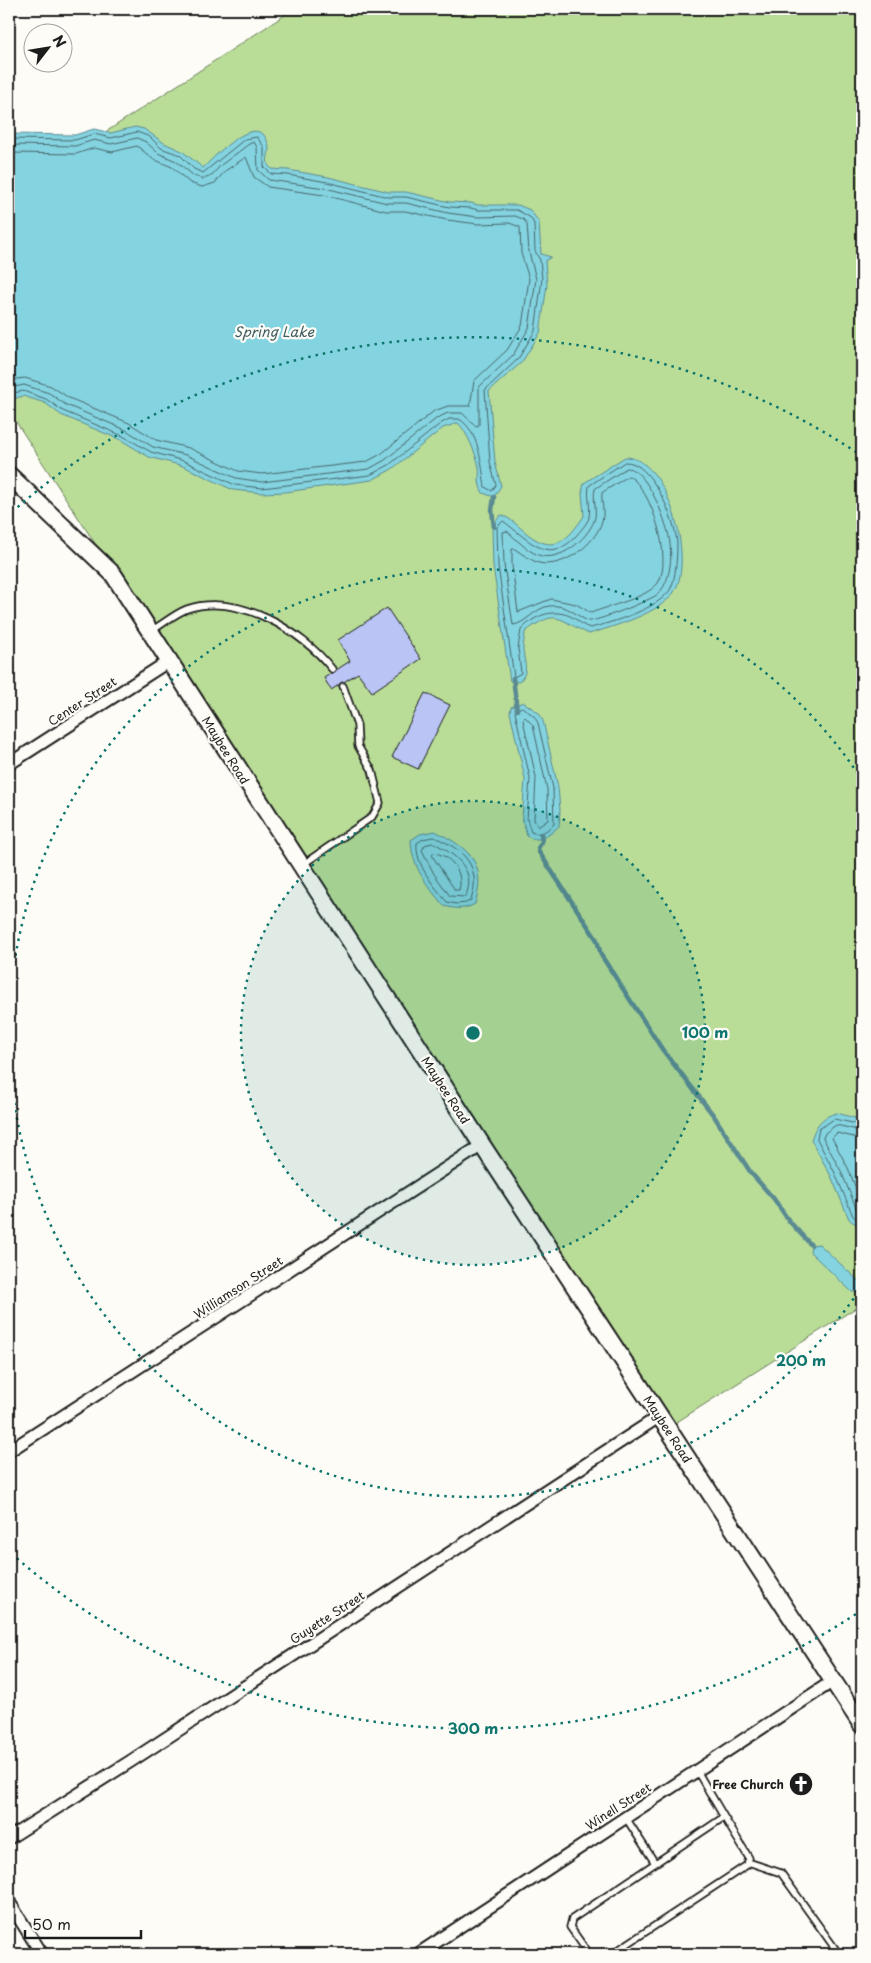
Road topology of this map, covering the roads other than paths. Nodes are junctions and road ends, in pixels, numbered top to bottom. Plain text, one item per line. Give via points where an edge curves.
1 (9, 475) edge
2 (151, 632) junction
3 (169, 661) junction
4 (332, 670) dead end
5 (343, 686) dead end
6 (9, 764) edge
7 (300, 866) junction
8 (482, 1146) junction
9 (660, 1416) junction
10 (9, 1451) edge
11 (833, 1681) junction
12 (862, 1725) edge
13 (697, 1771) junction
14 (724, 1817) junction
15 (626, 1818) junction
16 (9, 1838) edge
17 (748, 1862) junction
18 (654, 1863) junction
19 (9, 1902) edge
20 (42, 1954) edge
21 (418, 1954) edge
22 (589, 1954) edge
23 (612, 1954) edge
24 (839, 1954) edge

1 - 2 main road, Maybee Road via 113,574
2 - 3 main road, Maybee Road
2 - 4 lane via 188,609 209,606 239,609 257,613 303,639
3 - 6 street, Center Street
3 - 7 main road, Maybee Road
5 - 7 lane via 357,725 358,746 372,770 380,803 372,816
7 - 8 main road, Maybee Road
8 - 9 main road, Maybee Road
8 - 10 street, Williamson Street
9 - 11 main road, Maybee Road
9 - 16 street, Guyette Street
11 - 12 main road, Maybee Road
11 - 13 street, Winell Street
13 - 14 lane
13 - 15 street, Winell Street
14 - 17 lane via 749,1858
14 - 18 lane
15 - 18 lane
15 - 21 street, Winell Street
17 - 23 lane
17 - 24 lane via 781,1873
18 - 22 lane via 572,1919 570,1927
19 - 20 street

